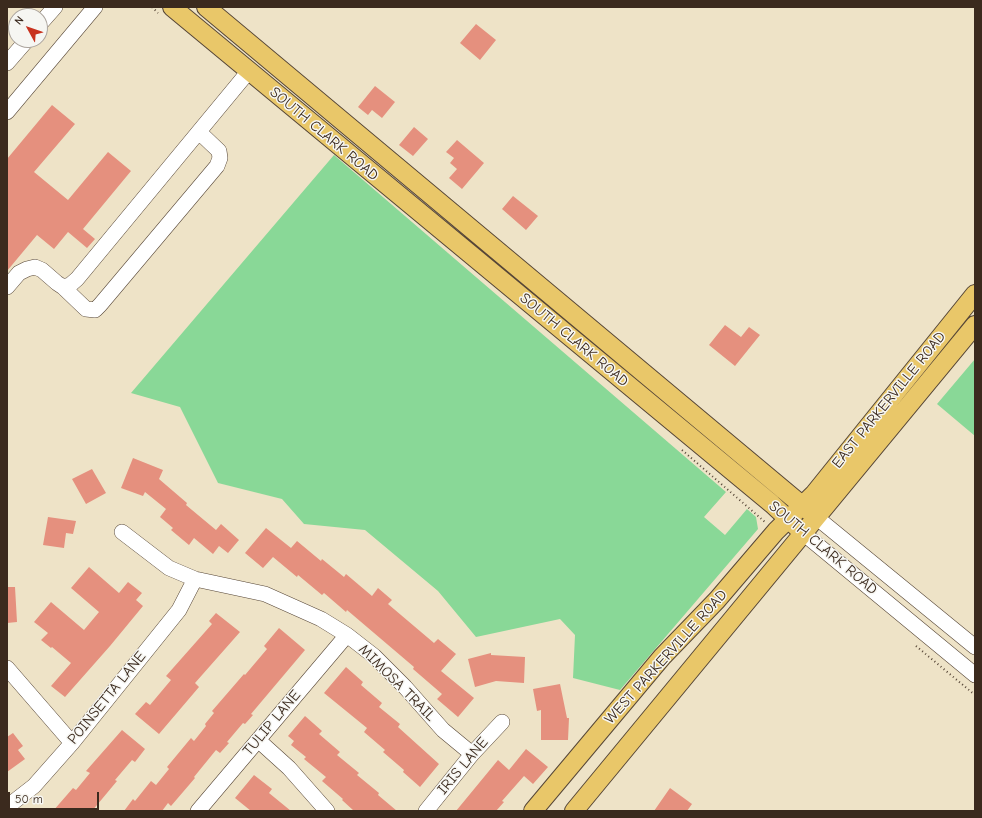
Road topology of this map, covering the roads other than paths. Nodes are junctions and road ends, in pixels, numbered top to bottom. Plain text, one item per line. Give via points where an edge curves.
1 (172, 7) edge
2 (206, 7) edge
3 (89, 9) edge
4 (19, 48) edge
5 (262, 54) junction
6 (7, 63) edge
7 (249, 71) junction
8 (7, 112) edge
9 (199, 132) junction
10 (7, 287) edge
11 (63, 287) junction
12 (975, 294) edge
13 (975, 325) edge
14 (802, 505) junction
15 (816, 517) junction
16 (788, 519) junction
17 (122, 532) dead end
18 (803, 533) junction
19 (195, 579) junction
20 (347, 635) junction
21 (975, 647) edge
22 (7, 668) edge
23 (975, 675) edge
24 (502, 722) dead end
25 (258, 740) junction
26 (72, 743) junction
27 (472, 754) junction
28 (7, 808) edge
29 (198, 811) edge
30 (327, 811) edge
31 (426, 811) edge
32 (533, 811) edge
33 (574, 811) edge

1 - 7 main road, SOUTH CLARK ROAD
2 - 5 main road, SOUTH CLARK ROAD
3 - 8 street
4 - 6 street
5 - 7 main road
5 - 14 main road, SOUTH CLARK ROAD
7 - 9 street
7 - 16 main road, SOUTH CLARK ROAD
9 - 11 street via 77,279
9 - 11 street via 219,151 217,166 100,305 95,310 86,309
10 - 11 street via 19,273 35,268 42,270
12 - 14 main road, EAST PARKERVILLE ROAD via 814,494
13 - 15 main road, EAST PARKERVILLE ROAD
14 - 15 main road, SOUTH CLARK ROAD
14 - 16 main road, WEST PARKERVILLE ROAD
15 - 18 main road, EAST PARKERVILLE ROAD
15 - 21 street, SOUTH CLARK ROAD
16 - 18 main road, SOUTH CLARK ROAD
16 - 32 main road, WEST PARKERVILLE ROAD via 717,600 662,657
17 - 19 street, MIMOSA TRAIL via 169,568
18 - 23 street, SOUTH CLARK ROAD
18 - 33 main road, WEST PARKERVILLE ROAD
19 - 20 street, MIMOSA TRAIL via 265,594 321,619
19 - 26 street, POINSETTA LANE via 179,610
20 - 25 street, TULIP LANE
20 - 27 street, MIMOSA TRAIL via 374,656 443,730
22 - 26 street
24 - 27 street, IRIS LANE
25 - 29 street, TULIP LANE
25 - 30 street via 289,768
26 - 28 street, POINSETTA LANE via 34,786
27 - 31 street, IRIS LANE

